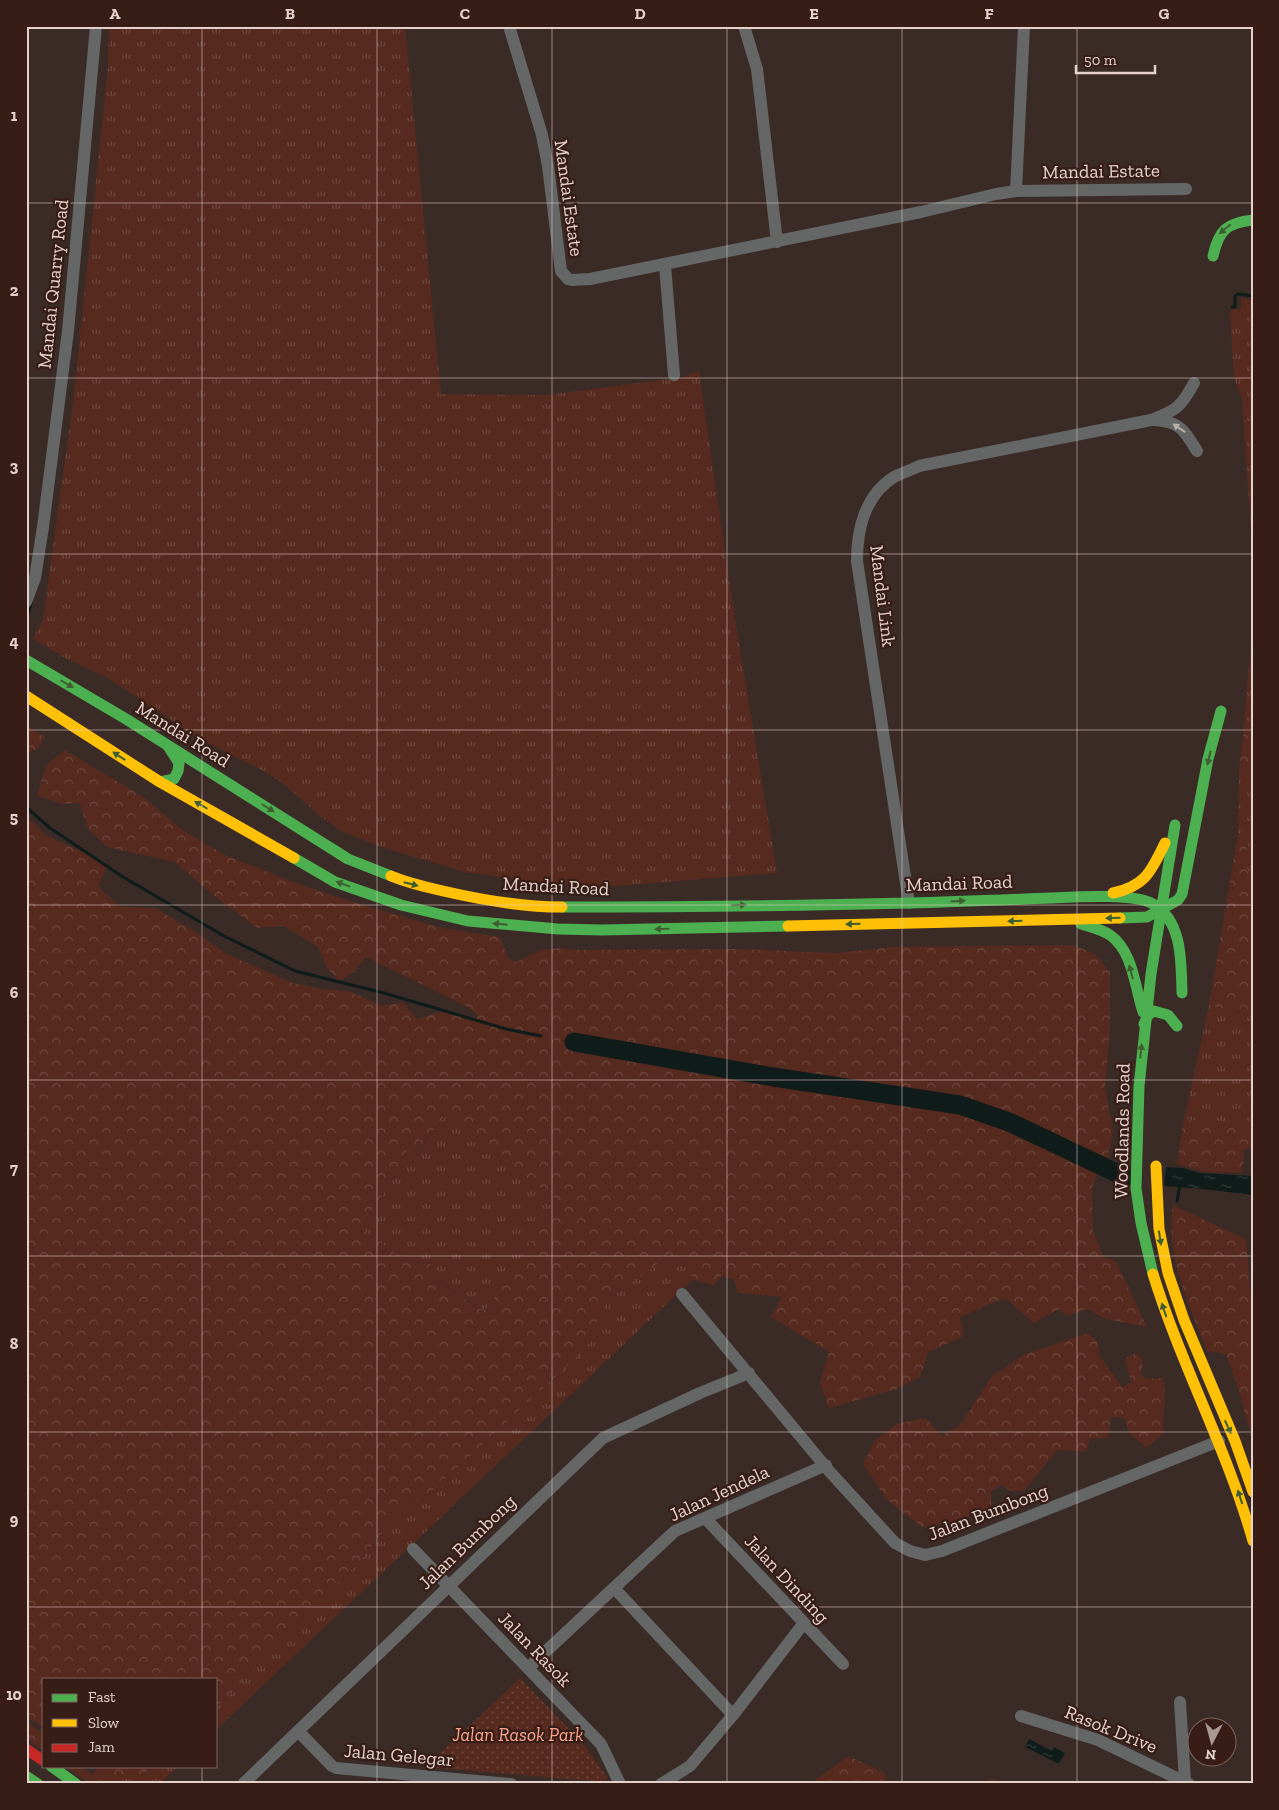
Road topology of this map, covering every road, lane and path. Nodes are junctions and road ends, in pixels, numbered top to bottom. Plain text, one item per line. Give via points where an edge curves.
1 (96, 26) edge
2 (509, 26) edge
3 (744, 26) edge
4 (1024, 26) edge
5 (1186, 189) dead end
6 (1016, 192) junction
7 (1253, 220) edge
8 (777, 242) junction
9 (1213, 256) dead end
10 (665, 265) junction
11 (674, 375) dead end
12 (1194, 383) dead end
13 (1151, 420) junction
14 (1197, 451) dead end
15 (26, 602) edge
16 (26, 660) edge
17 (26, 696) edge
18 (1221, 711) dead end
19 (168, 745) junction
20 (160, 782) junction
21 (1170, 853) junction
22 (1132, 888) junction
23 (1087, 897) junction
24 (909, 903) junction
25 (690, 906) junction
26 (1160, 910) junction
27 (1064, 919) junction
28 (711, 928) junction
29 (1182, 993) dead end
30 (1144, 1021) junction
31 (1177, 1026) dead end
32 (1156, 1166) dead end
33 (682, 1294) dead end
34 (749, 1373) junction
35 (1219, 1440) junction
36 (826, 1465) junction
37 (1253, 1492) edge
38 (705, 1518) junction
39 (1253, 1541) edge
40 (413, 1549) dead end
41 (448, 1586) junction
42 (614, 1588) junction
43 (804, 1623) junction
44 (843, 1664) dead end
45 (528, 1668) junction
46 (1180, 1702) dead end
47 (733, 1715) junction
48 (1021, 1716) dead end
49 (299, 1732) junction
50 (26, 1749) edge
51 (42, 1760) edge
52 (54, 1768) edge
53 (26, 1776) edge
54 (1187, 1782) edge
55 (38, 1784) edge
56 (76, 1784) edge
57 (243, 1784) edge
58 (512, 1784) edge
59 (620, 1784) edge
60 (661, 1784) edge

1 - 15 street, Mandai Quarry Road via 68,331 43,527 35,578
2 - 10 street, Mandai Estate via 542,135 561,271 568,279 583,280
3 - 8 street via 757,68
4 - 6 street, Mandai Estate
5 - 6 street, Mandai Estate
6 - 8 street, Mandai Estate
7 -> 9 main road via 1237,222 1220,232
8 - 10 street, Mandai Estate
10 - 11 street
12 - 13 street, Mandai Link via 1179,407
14 -> 13 street, Mandai Link via 1181,427
13 - 24 street, Mandai Link via 919,466 894,478 877,493 866,510 860,523 857,562
16 -> 19 main road, Mandai Road
20 -> 17 main road, Mandai Road
18 -> 26 main road, Mandai Road via 1208,759 1185,887 1178,900
19 - 20 main road via 179,762 178,771 174,779
19 -> 25 main road, Mandai Road via 348,858 405,882 470,897 536,907
28 -> 20 main road, Mandai Road via 558,930 468,921 401,905 335,882
21 - 22 main road via 1157,875
21 - 22 main road, Woodlands Road via 1174,825 1152,871
21 - 26 main road, Woodlands Road
22 - 23 main road
24 -> 23 main road, Mandai Road
23 - 26 main road via 1138,898 1148,900
25 -> 24 main road, Mandai Road
25 - 28 main road via 690,916
26 -> 27 main road, Mandai Road via 1147,917
26 - 29 main road via 1172,924 1179,943
26 - 30 main road, Woodlands Road
27 -> 28 main road, Mandai Road
30 -> 27 main road via 1130,966 1115,938 1096,928
30 - 31 main road via 1154,1011 1167,1013
35 -> 30 main road, Woodlands Road via 1163,1306 1148,1256 1136,1190 1138,1077
32 -> 37 main road, Woodlands Road via 1162,1249 1179,1310
33 - 34 street, Jalan Bumbong
34 - 36 street, Jalan Bumbong
34 - 41 street, Jalan Bumbong via 603,1438
35 - 36 street, Jalan Bumbong via 925,1555 895,1543
39 -> 35 main road, Woodlands Road
36 - 38 street, Jalan Jendela
38 - 42 street, Jalan Jendela via 675,1531
38 - 43 street, Jalan Dinding
40 - 41 street, Jalan Rasok
41 - 45 street, Jalan Rasok
41 - 49 street, Jalan Bumbong
42 - 45 street, Jalan Jendela
42 - 47 street
43 - 44 street, Jalan Dinding
43 - 47 street
45 - 59 street, Jalan Rasok via 601,1744
46 - 54 street, Rasok Drive
47 - 60 street via 690,1766
48 - 54 street, Rasok Drive via 1098,1740
49 - 57 street, Jalan Bumbong
49 - 58 street, Jalan Gelegar via 336,1768
50 - 51 main road
52 - 56 main road
53 - 55 main road

